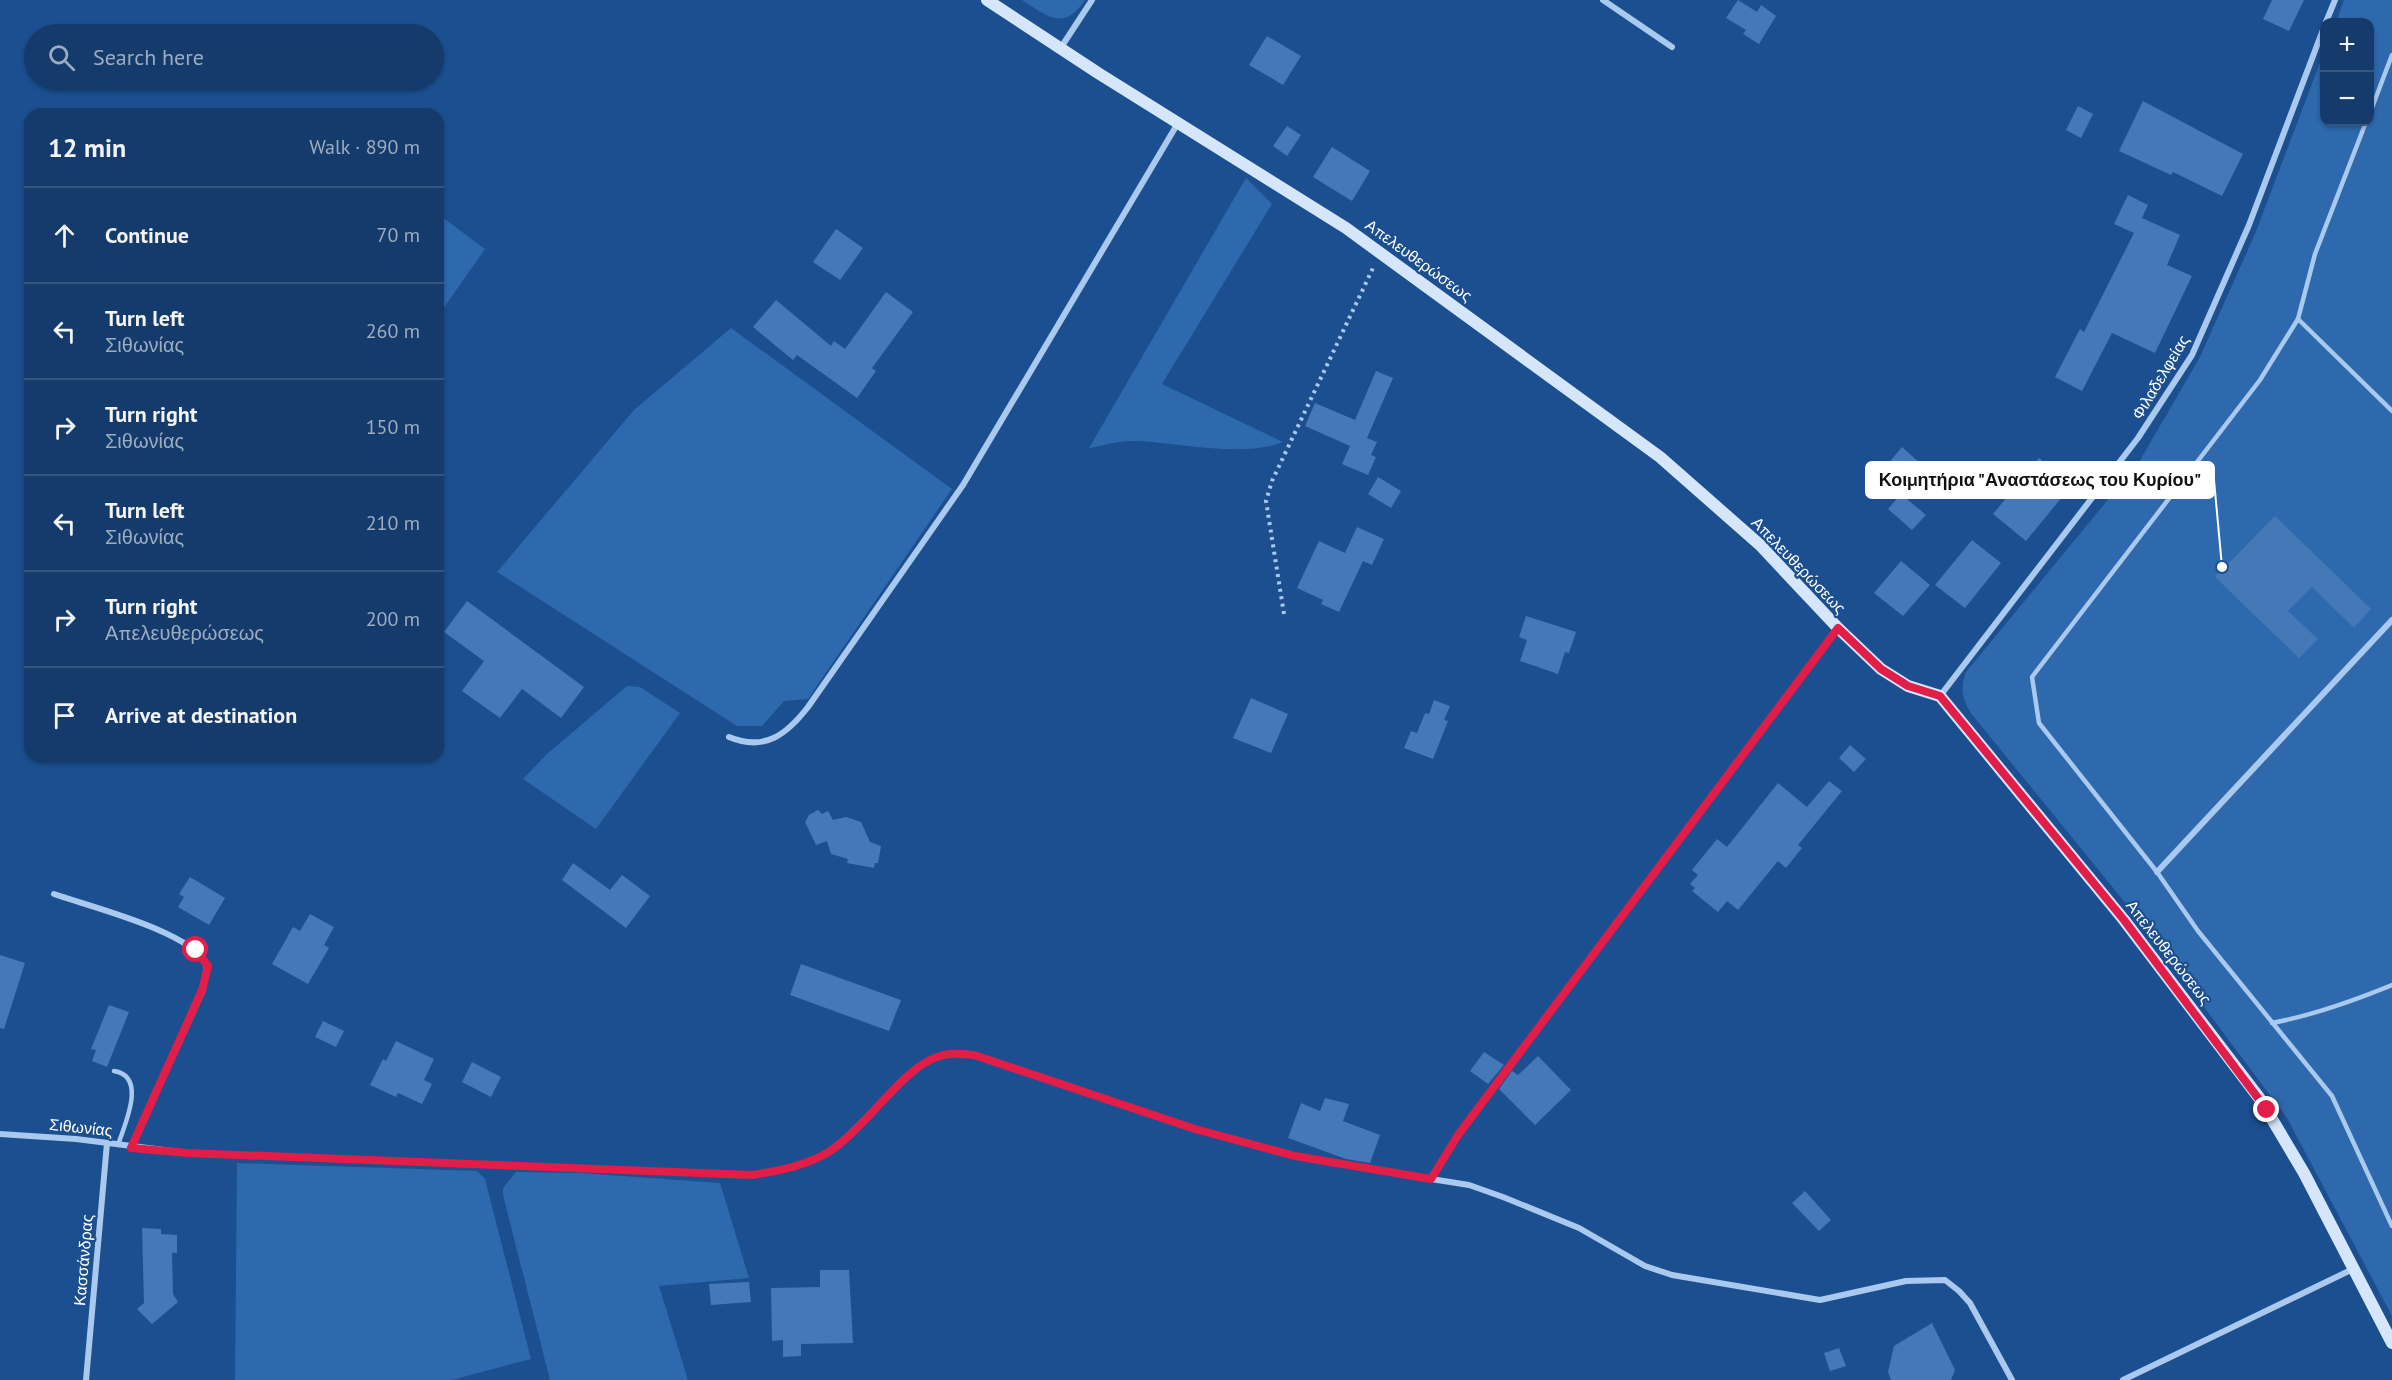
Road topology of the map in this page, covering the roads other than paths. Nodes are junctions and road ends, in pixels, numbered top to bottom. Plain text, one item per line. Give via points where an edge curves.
1 (987, 0) edge
2 (1092, 0) edge
3 (1603, 0) edge
4 (2335, 0) edge
5 (2328, 18) edge
6 (2320, 40) edge
7 (1672, 47) dead end
8 (1060, 49) junction
9 (2392, 55) edge
10 (2374, 102) edge
11 (1178, 123) junction
12 (2364, 126) edge
13 (2298, 319) junction
14 (2392, 411) edge
15 (2392, 620) edge
16 (1838, 628) junction
17 (1940, 696) junction
18 (729, 737) dead end
19 (2157, 872) junction
20 (54, 894) dead end
21 (2392, 985) edge
22 (2272, 1023) junction
23 (114, 1071) dead end
24 (0, 1134) edge
25 (107, 1143) junction
26 (118, 1145) junction
27 (131, 1148) junction
28 (1431, 1179) junction
29 (2392, 1226) edge
30 (2354, 1268) junction
31 (2392, 1343) edge
32 (86, 1380) edge
33 (2012, 1380) edge
34 (2123, 1380) edge

1 - 8 street, Απελευθερώσεως
2 - 8 street
3 - 7 street
4 - 5 street
6 - 17 street, Φιλαδελφείας via 2249,225 2192,355 2138,438
8 - 11 street, Απελευθερώσεως
9 - 10 lane
11 - 16 street, Απελευθερώσεως via 1346,228 1660,457 1760,545
11 - 18 street via 963,485 820,690 792,727 778,737 758,744
12 - 13 lane via 2315,254
13 - 14 lane
13 - 19 lane via 2260,380 2032,677 2039,723
15 - 19 street
16 - 17 street, Απελευθερώσεως via 1881,669 1908,686
16 - 28 street via 1458,1135
17 - 30 street, Απελευθερώσεως via 2124,920 2230,1058 2276,1125
19 - 22 lane via 2198,931
20 - 27 street via 172,936 196,950 207,964 202,990
21 - 22 lane via 2331,1008
22 - 29 lane via 2332,1096
23 - 26 lane via 128,1079 133,1091
24 - 25 street, Σιθωνίας
25 - 26 street, Σιθωνίας
25 - 32 street, Κασσάνδρας
26 - 27 street, Σιθωνίας
27 - 28 street, Σιθωνίας via 198,1154 752,1175 792,1167 828,1152 919,1067 956,1053 974,1055 1195,1129 1295,1156
28 - 33 street, Σιθωνίας via 1469,1185 1503,1197 1579,1228 1645,1266 1672,1275 1820,1300 1906,1281 1945,1280 1970,1303
30 - 31 street, Απελευθερώσεως
30 - 34 street

